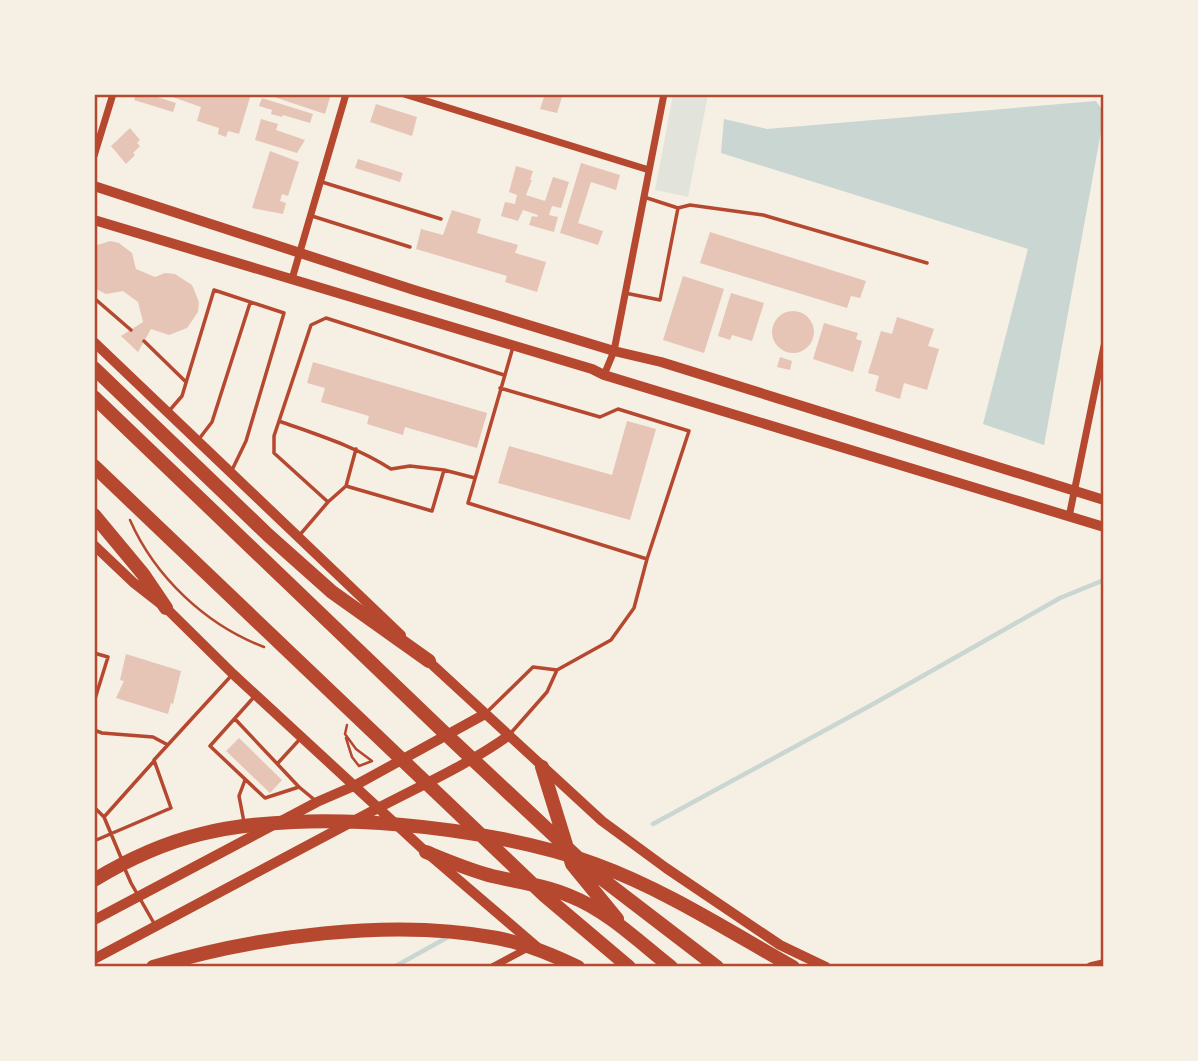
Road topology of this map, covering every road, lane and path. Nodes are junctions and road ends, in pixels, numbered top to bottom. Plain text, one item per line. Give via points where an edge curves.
1 (113, 94) edge
2 (346, 94) edge
3 (404, 94) edge
4 (664, 94) edge
5 (94, 156) edge
6 (649, 170) junction
7 (320, 181) junction
8 (94, 186) edge
9 (644, 197) junction
10 (678, 208) junction
11 (310, 215) junction
12 (94, 219) edge
13 (441, 219) dead end
14 (410, 247) dead end
15 (299, 253) junction
16 (927, 263) dead end
17 (292, 279) junction
18 (625, 293) junction
19 (94, 298) edge
20 (250, 302) junction
21 (131, 330) dead end
22 (144, 341) dead end
23 (94, 342) edge
24 (513, 345) junction
25 (1104, 346) edge
26 (614, 351) junction
27 (94, 368) edge
28 (504, 375) junction
29 (604, 375) junction
30 (186, 382) junction
31 (500, 388) junction
32 (94, 397) edge
33 (168, 412) junction
34 (279, 421) junction
35 (198, 440) junction
36 (356, 449) junction
37 (94, 467) edge
38 (444, 470) junction
39 (231, 472) junction
40 (475, 478) junction
41 (346, 486) junction
42 (1075, 491) junction
43 (1104, 500) edge
44 (328, 502) junction
45 (94, 515) edge
46 (1069, 517) junction
47 (1104, 527) edge
48 (298, 537) junction
49 (94, 545) edge
50 (647, 559) junction
51 (166, 608) junction
52 (94, 653) edge
53 (429, 661) junction
54 (557, 670) junction
55 (233, 674) junction
56 (256, 695) junction
57 (94, 702) edge
58 (485, 714) junction
59 (234, 719) junction
60 (94, 730) edge
61 (345, 734) dead end
62 (508, 736) junction
63 (301, 737) junction
64 (168, 745) junction
65 (154, 760) junction
66 (372, 761) dead end
67 (278, 763) junction
68 (542, 766) junction
69 (245, 780) junction
70 (354, 786) junction
71 (299, 787) junction
72 (317, 802) junction
73 (94, 807) edge
74 (379, 807) junction
75 (104, 817) junction
76 (112, 834) junction
77 (248, 838) junction
78 (94, 841) edge
79 (426, 852) junction
80 (94, 880) edge
81 (139, 896) junction
82 (94, 920) edge
83 (156, 927) junction
84 (625, 929) junction
85 (535, 945) junction
86 (94, 959) edge
87 (1104, 964) edge
88 (153, 967) edge
89 (492, 967) edge
90 (565, 967) edge
91 (578, 967) edge
92 (629, 967) edge
93 (671, 967) edge
94 (720, 967) edge
95 (793, 967) edge
96 (826, 967) edge
97 (1091, 967) edge

1 - 5 street
2 - 7 street
3 - 6 street
4 - 6 street
6 - 9 street
7 - 11 street
7 - 13 lane
8 - 15 street
9 - 10 lane
9 - 18 street
10 - 16 lane via 690,205 762,215
10 - 18 lane via 660,300
11 - 14 lane
11 - 15 street
12 - 17 street
15 - 17 street
15 - 26 street
17 - 24 street
18 - 26 street
19 - 21 lane
20 - 30 lane via 214,290
20 - 35 lane via 212,422
20 - 39 lane via 284,313 246,441
22 - 30 lane
23 - 33 main road
24 - 28 lane
24 - 29 street
25 - 42 street
26 - 29 street
26 - 42 street
27 - 53 highway via 332,592
28 - 31 lane
28 - 34 lane via 326,318 311,325
29 - 46 street
30 - 33 lane via 182,396
31 - 40 lane
31 - 50 lane via 600,418 618,409 689,430
32 - 94 highway via 593,872
33 - 35 main road
34 - 36 lane
34 - 44 lane via 274,453
35 - 39 main road
36 - 38 lane via 391,470 410,466
36 - 41 lane
37 - 92 highway via 545,896
38 - 40 lane
38 - 41 lane via 432,511
39 - 48 main road
40 - 50 lane via 468,503
41 - 44 lane
42 - 43 street
42 - 46 street
44 - 48 lane
45 - 51 highway
46 - 47 street
48 - 53 main road
49 - 51 main road
50 - 54 lane via 634,608 611,640
51 - 55 main road
52 - 57 lane via 108,657
53 - 58 main road
54 - 58 lane via 533,667
54 - 62 lane via 547,692
55 - 56 main road
55 - 64 lane
56 - 59 lane
56 - 63 main road
58 - 62 main road
58 - 70 street
59 - 67 lane
59 - 69 lane via 210,746
60 - 64 lane via 153,737
61 - 66 path via 359,766
62 - 68 main road
62 - 74 street via 480,756
63 - 67 lane
63 - 70 main road
64 - 65 lane
65 - 75 lane
65 - 76 lane via 171,808
67 - 71 lane
68 - 84 highway via 572,864
68 - 96 main road via 603,821 666,868 780,945
69 - 71 lane via 265,798
69 - 77 lane via 239,796
70 - 72 street
70 - 74 main road
71 - 72 lane
72 - 77 street
73 - 75 lane
74 - 79 main road
74 - 83 street
75 - 76 lane
76 - 78 lane
76 - 81 lane
77 - 81 street
79 - 84 highway via 458,866 571,896
79 - 85 main road
80 - 95 highway via 159,847 264,823 422,828 498,839 595,864
81 - 82 street
81 - 83 lane
83 - 86 street
84 - 93 highway
85 - 89 street
85 - 90 main road
87 - 97 main road
88 - 91 highway via 226,948 366,930 498,938

